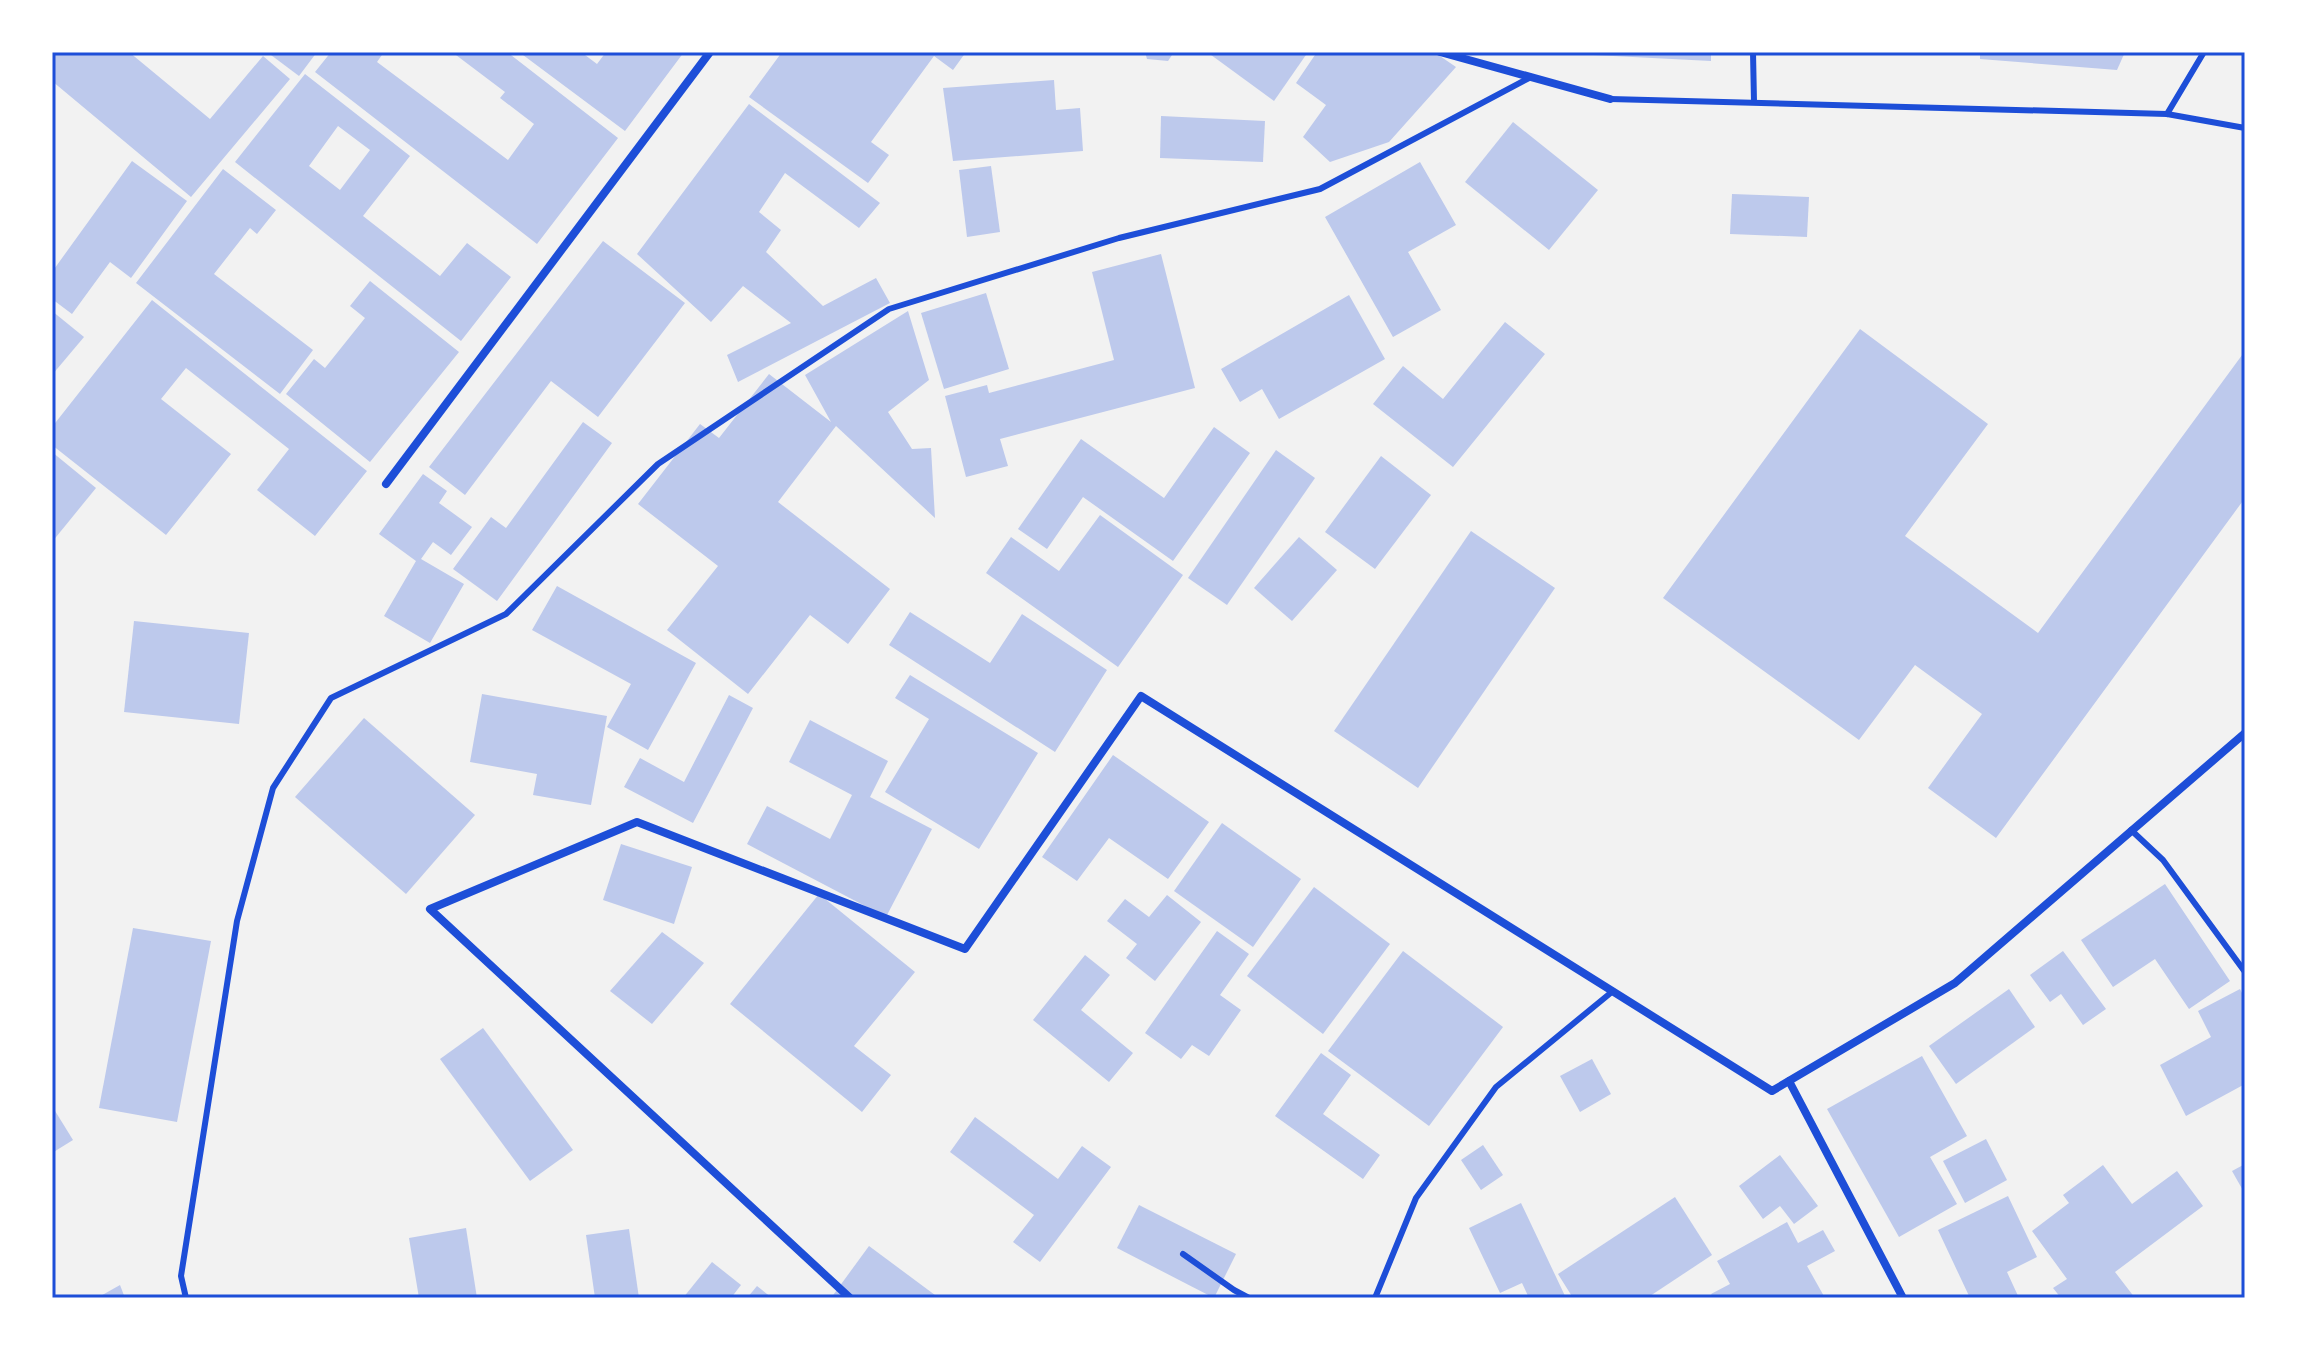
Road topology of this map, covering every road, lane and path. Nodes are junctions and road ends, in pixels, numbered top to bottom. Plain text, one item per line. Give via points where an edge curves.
1 (710, 52) edge
2 (1440, 52) edge
3 (1753, 52) edge
4 (2204, 52) edge
5 (1531, 77) junction
6 (1610, 99) joint
7 (1754, 102) junction
8 (2167, 114) junction
9 (2245, 128) edge
10 (386, 484) dead end
11 (2245, 733) edge
12 (2131, 830) junction
13 (2245, 972) edge
14 (1613, 991) junction
15 (1789, 1081) junction
16 (1183, 1254) dead end
17 (186, 1298) edge
18 (850, 1298) edge
19 (1249, 1298) edge
20 (1375, 1298) edge
21 (1903, 1298) edge

1 - 10 street
2 - 5 street
3 - 7 lane
4 - 8 lane
5 - 6 street
5 - 17 lane via 1320,189 1119,238 889,309 658,464 506,614 331,698 273,788 237,921 181,1276
6 - 7 lane
7 - 8 lane
8 - 9 lane
11 - 12 street
12 - 13 lane via 2163,860
12 - 15 street via 1955,983
14 - 15 street via 1772,1091
14 - 18 street via 1141,696 965,949 637,822 430,909
14 - 20 lane via 1496,1087 1416,1198
15 - 21 street
16 - 19 lane

